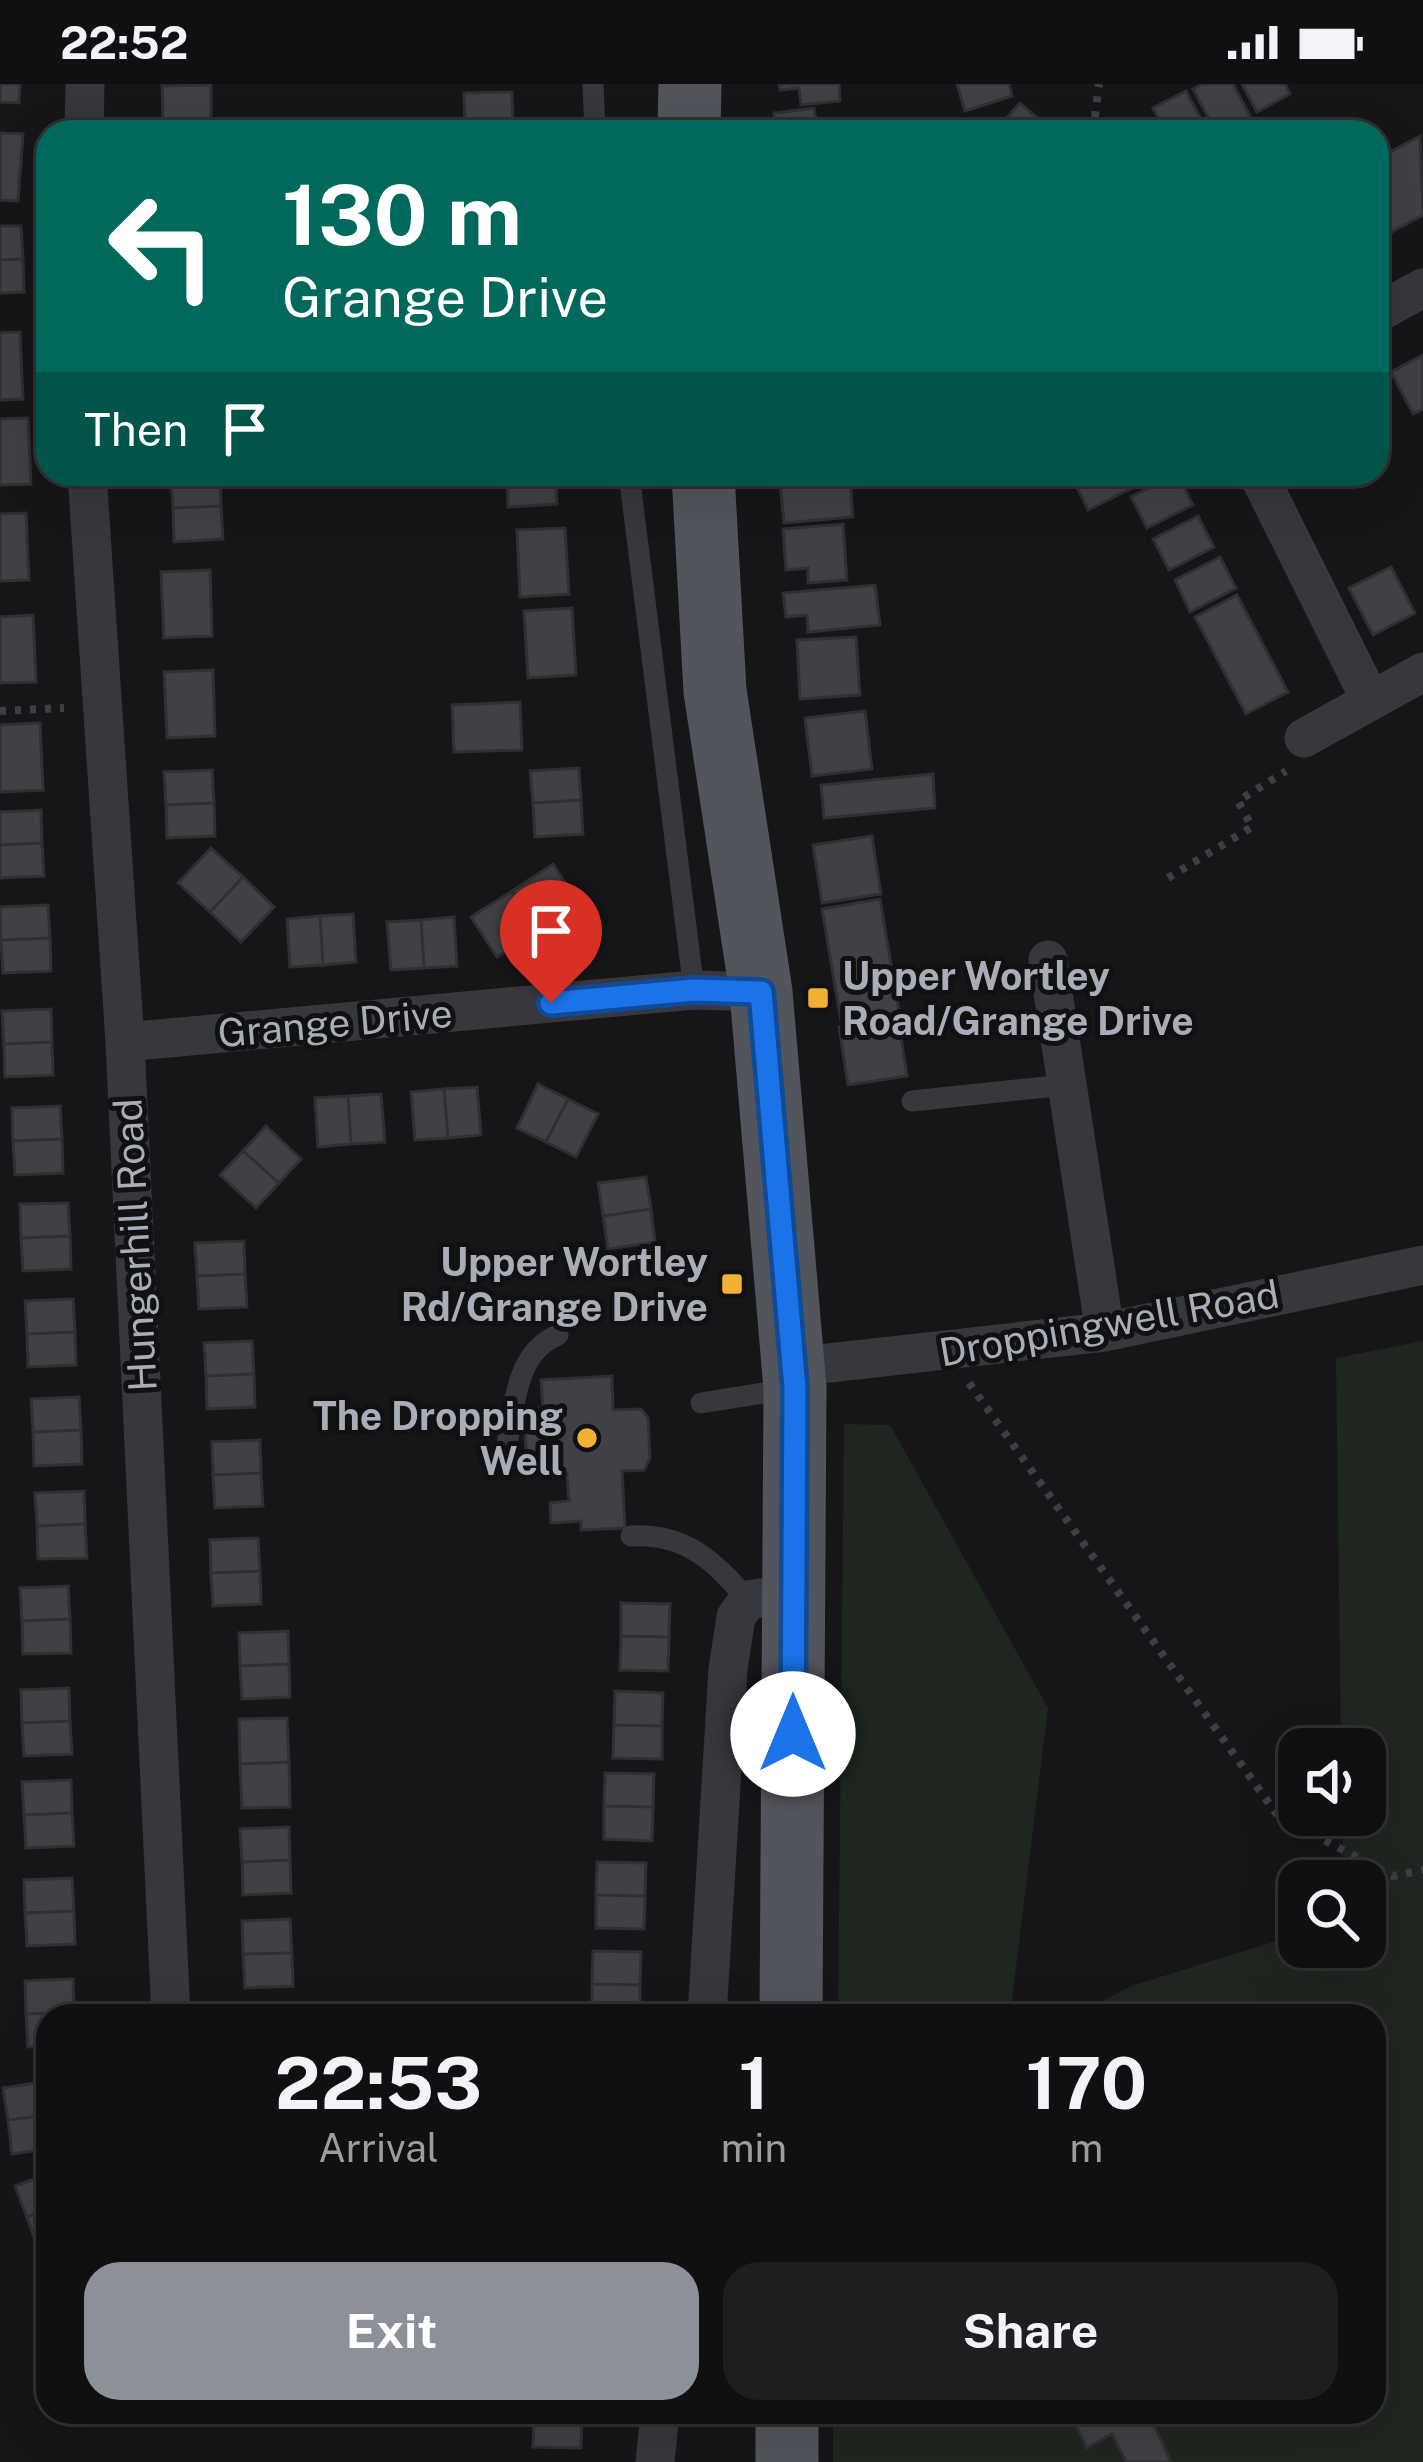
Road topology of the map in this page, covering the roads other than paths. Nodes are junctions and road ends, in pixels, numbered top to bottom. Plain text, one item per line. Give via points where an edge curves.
1 (85, 84) edge
2 (593, 84) edge
3 (690, 84) edge
4 (84, 120) edge
5 (594, 120) edge
6 (688, 120) edge
7 (1423, 288) edge
8 (1389, 306) edge
9 (88, 486) edge
10 (631, 486) edge
11 (704, 486) edge
12 (1264, 486) edge
13 (1423, 672) edge
14 (1370, 699) junction
15 (1304, 738) road end
16 (1048, 960) dead end
17 (694, 990) junction
18 (761, 992) junction
19 (125, 1042) junction
20 (1065, 1085) junction
21 (913, 1101) dead end
22 (1423, 1264) edge
23 (1105, 1332) junction
24 (558, 1335) dead end
25 (794, 1377) junction
26 (701, 1403) dead end
27 (506, 1449) dead end
28 (631, 1536) dead end
29 (771, 1596) junction
30 (170, 2004) edge
31 (708, 2004) edge
32 (789, 2004) edge
33 (659, 2424) edge
34 (787, 2424) edge
35 (656, 2462) edge
36 (787, 2462) edge

1 - 4 street
2 - 5 lane
3 - 6 main road
7 - 8 street
9 - 19 street, Hungerhill Road
10 - 17 lane
11 - 18 main road via 715,691
12 - 14 street
13 - 14 street
14 - 15 street
16 - 20 street
17 - 18 street, Grange Drive
17 - 19 street, Grange Drive
18 - 25 main road
19 - 30 street, Hungerhill Road
20 - 21 lane
20 - 23 street
22 - 23 street, Droppingwell Road
23 - 25 street, Droppingwell Road
24 - 27 lane via 537,1343 522,1372
25 - 26 lane
25 - 29 main road
28 - 29 lane via 659,1534 692,1546
29 - 31 street via 736,1617
29 - 32 main road
33 - 35 street
34 - 36 main road

